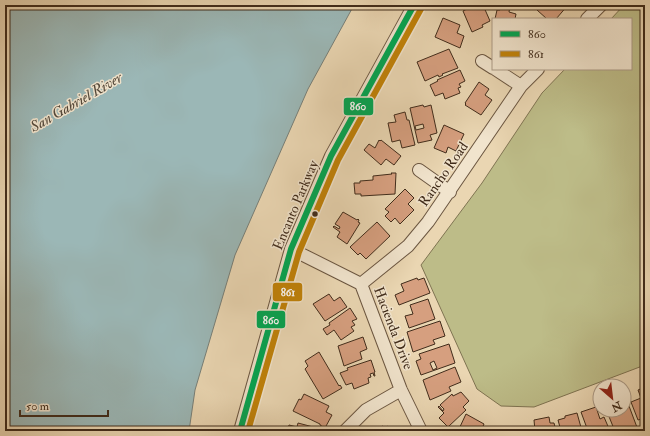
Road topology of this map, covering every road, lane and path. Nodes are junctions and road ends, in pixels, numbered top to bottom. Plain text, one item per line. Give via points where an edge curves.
1 (414, 5) edge
2 (601, 5) edge
3 (588, 18) edge
4 (482, 60) dead end
5 (492, 67) edge
6 (497, 70) edge
7 (537, 70) edge
8 (521, 86) junction
9 (419, 170) dead end
10 (450, 192) junction
11 (291, 249) junction
12 (361, 284) junction
13 (401, 390) junction
14 (240, 431) edge
15 (345, 431) edge
16 (421, 431) edge

1 - 11 street, Encanto Parkway via 332,156
2 - 3 street
4 - 5 street
6 - 8 street
7 - 8 street, Rancho Road
8 - 10 street, Rancho Road
9 - 10 street
10 - 12 street, Rancho Road via 408,246
11 - 12 street, Hacienda Drive
11 - 14 street, Encanto Parkway
12 - 13 street, Hacienda Drive
13 - 15 street via 366,410
13 - 16 street, Hacienda Drive

